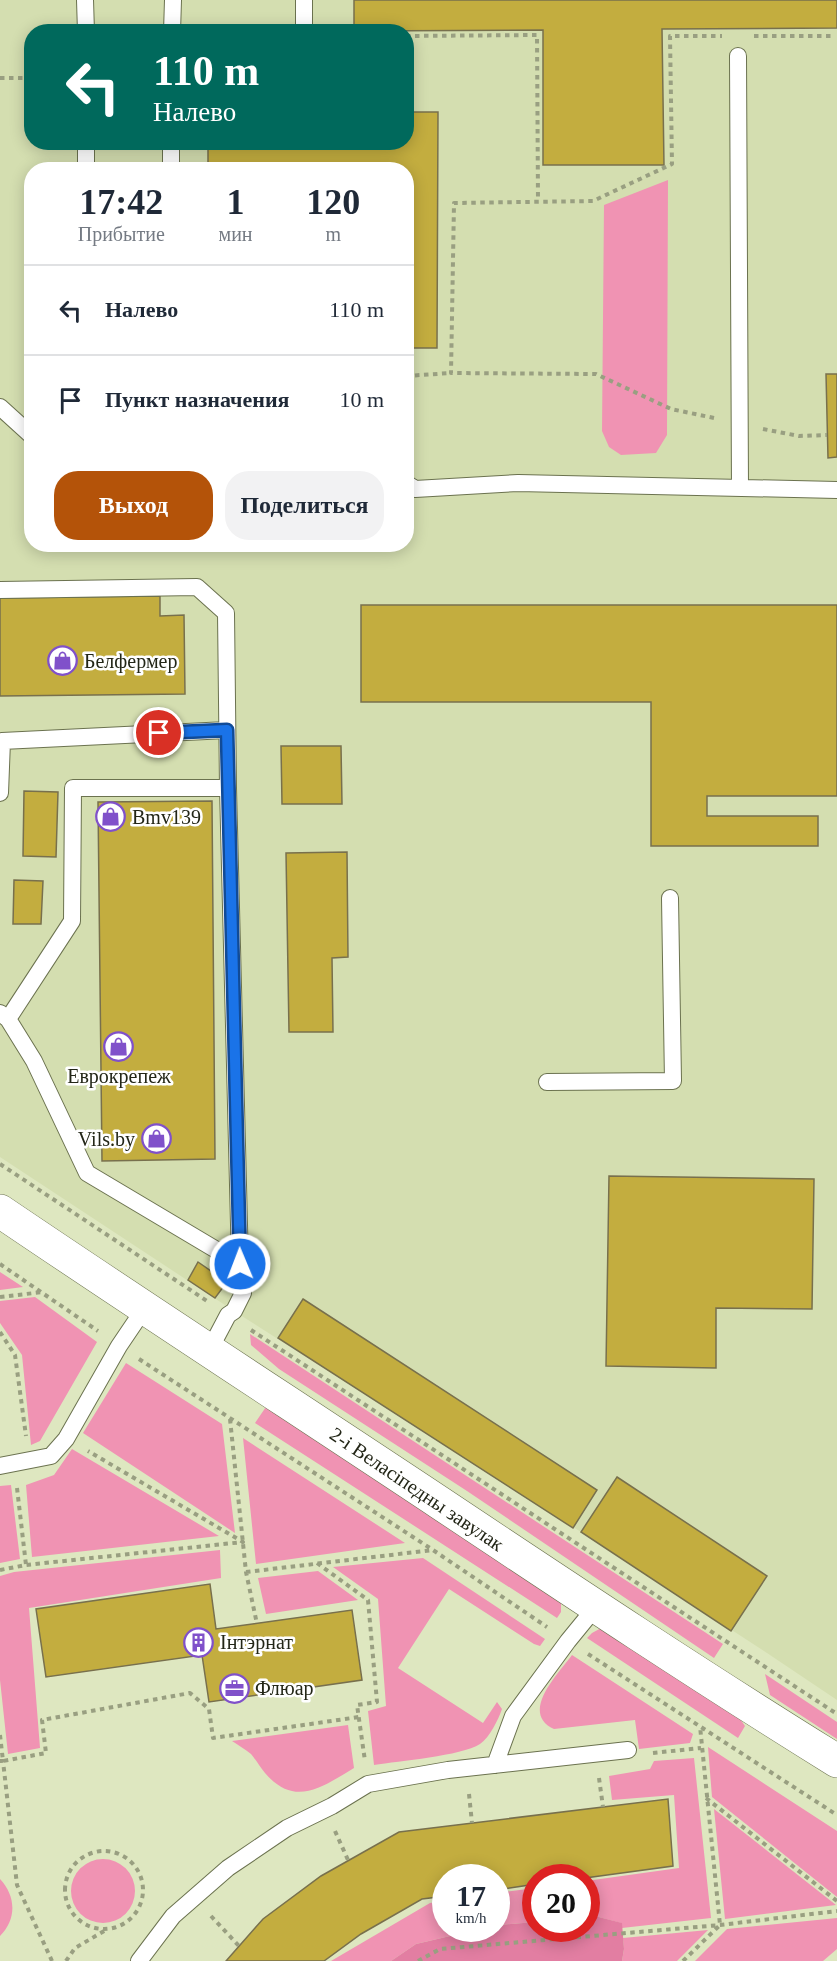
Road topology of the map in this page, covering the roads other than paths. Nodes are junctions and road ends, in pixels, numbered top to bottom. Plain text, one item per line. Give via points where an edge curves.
1 (86, 0) edge
2 (172, 0) edge
3 (304, 0) edge
4 (86, 24) edge
5 (172, 24) edge
6 (304, 24) edge
7 (738, 56) dead end
8 (0, 407) edge
9 (24, 429) edge
10 (414, 488) edge
11 (740, 488) junction
12 (837, 490) edge
13 (0, 590) edge
14 (227, 730) junction
15 (228, 788) junction
16 (0, 793) edge
17 (670, 898) dead end
18 (4, 1016) edge
19 (547, 1082) dead end
20 (0, 1211) edge
21 (240, 1264) junction
22 (144, 1309) junction
23 (209, 1351) junction
24 (0, 1466) edge
25 (595, 1608) junction
26 (628, 1750) dead end
27 (837, 1761) edge
28 (495, 1766) junction
29 (139, 1961) edge

1 - 4 lane
2 - 5 lane
3 - 6 lane
7 - 11 lane
8 - 9 lane
10 - 11 lane via 518,483
11 - 12 lane
13 - 14 lane via 197,587 226,613
14 - 15 lane
14 - 16 lane via 2,741
15 - 18 lane via 73,788 72,921
15 - 21 lane
17 - 19 lane via 672,1081
18 - 21 lane via 34,1061 87,1173
20 - 22 street, 2-і Веласіпедны завулак
21 - 23 lane via 243,1293
22 - 23 street, 2-і Веласіпедны завулак
22 - 24 lane via 66,1439 51,1456
23 - 25 street, 2-і Веласіпедны завулак
25 - 27 street, 2-і Веласіпедны завулак
25 - 28 lane via 513,1716
26 - 28 lane
28 - 29 lane via 368,1784 287,1828 228,1868 173,1916

